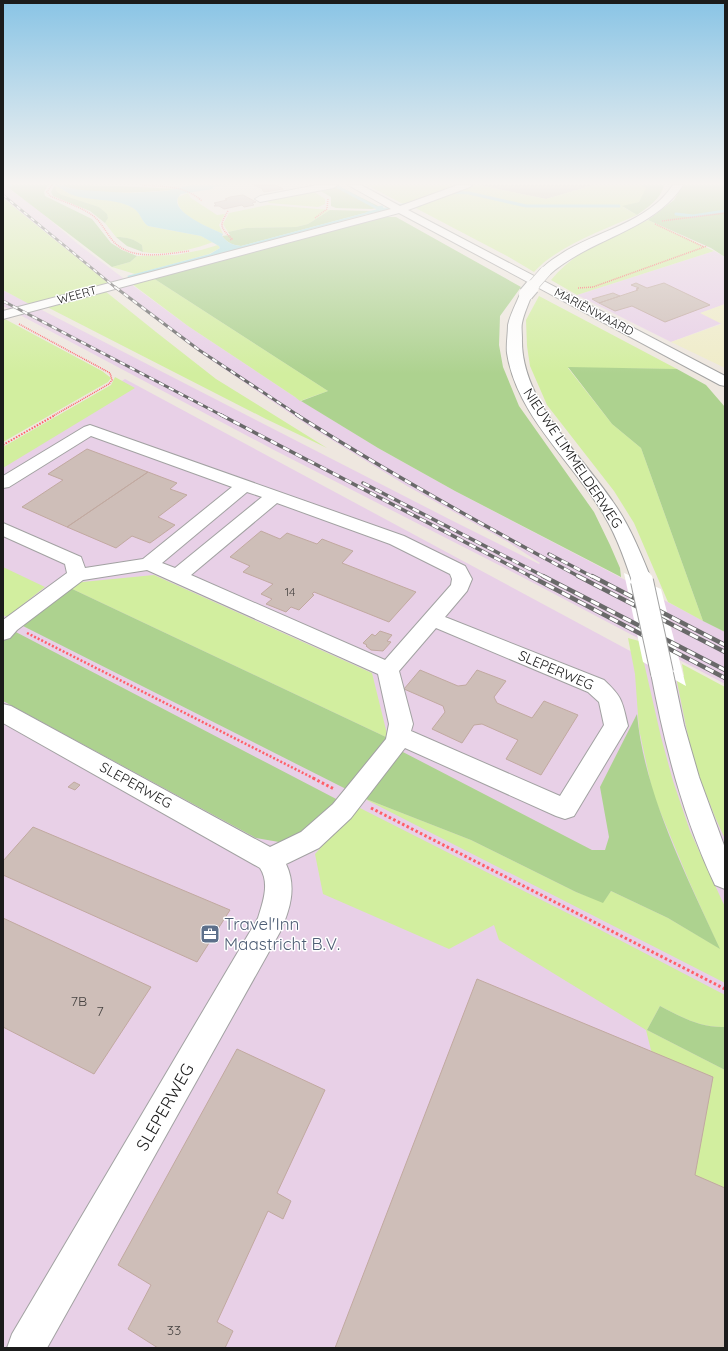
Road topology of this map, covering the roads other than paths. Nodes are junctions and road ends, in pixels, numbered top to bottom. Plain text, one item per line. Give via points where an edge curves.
1 (253, 248) edge
2 (476, 248) edge
3 (579, 248) edge
4 (3, 315) edge
5 (725, 382) edge
6 (3, 483) edge
7 (245, 485) junction
8 (274, 496) junction
9 (3, 529) edge
10 (149, 564) junction
11 (78, 575) junction
12 (177, 577) junction
13 (432, 619) junction
14 (3, 633) edge
15 (388, 670) junction
16 (3, 712) edge
17 (398, 738) junction
18 (269, 860) junction
19 (725, 877) edge
20 (26, 1348) edge

1 - 4 street, WEERT
2 - 5 street, MARIËNWAARD
3 - 19 street, NIEUWE LIMMELDERWEG, bridge via 553,265 526,294 513,332 516,362 521,378 540,414 607,504 625,538 642,581 678,751 703,826
6 - 7 street via 90,430
7 - 8 street
7 - 10 street
8 - 12 street
8 - 13 street via 397,540 458,570 462,580 460,587
9 - 11 street via 74,561
10 - 11 street
10 - 12 street
11 - 14 street via 10,625
12 - 15 street
13 - 15 street
13 - 17 street, SLEPERWEG via 596,686 610,699 616,726 565,809
15 - 17 street via 401,724
16 - 18 street, SLEPERWEG
17 - 18 street via 342,811 310,840
18 - 20 street, SLEPERWEG via 274,866 278,881 278,901 270,923

